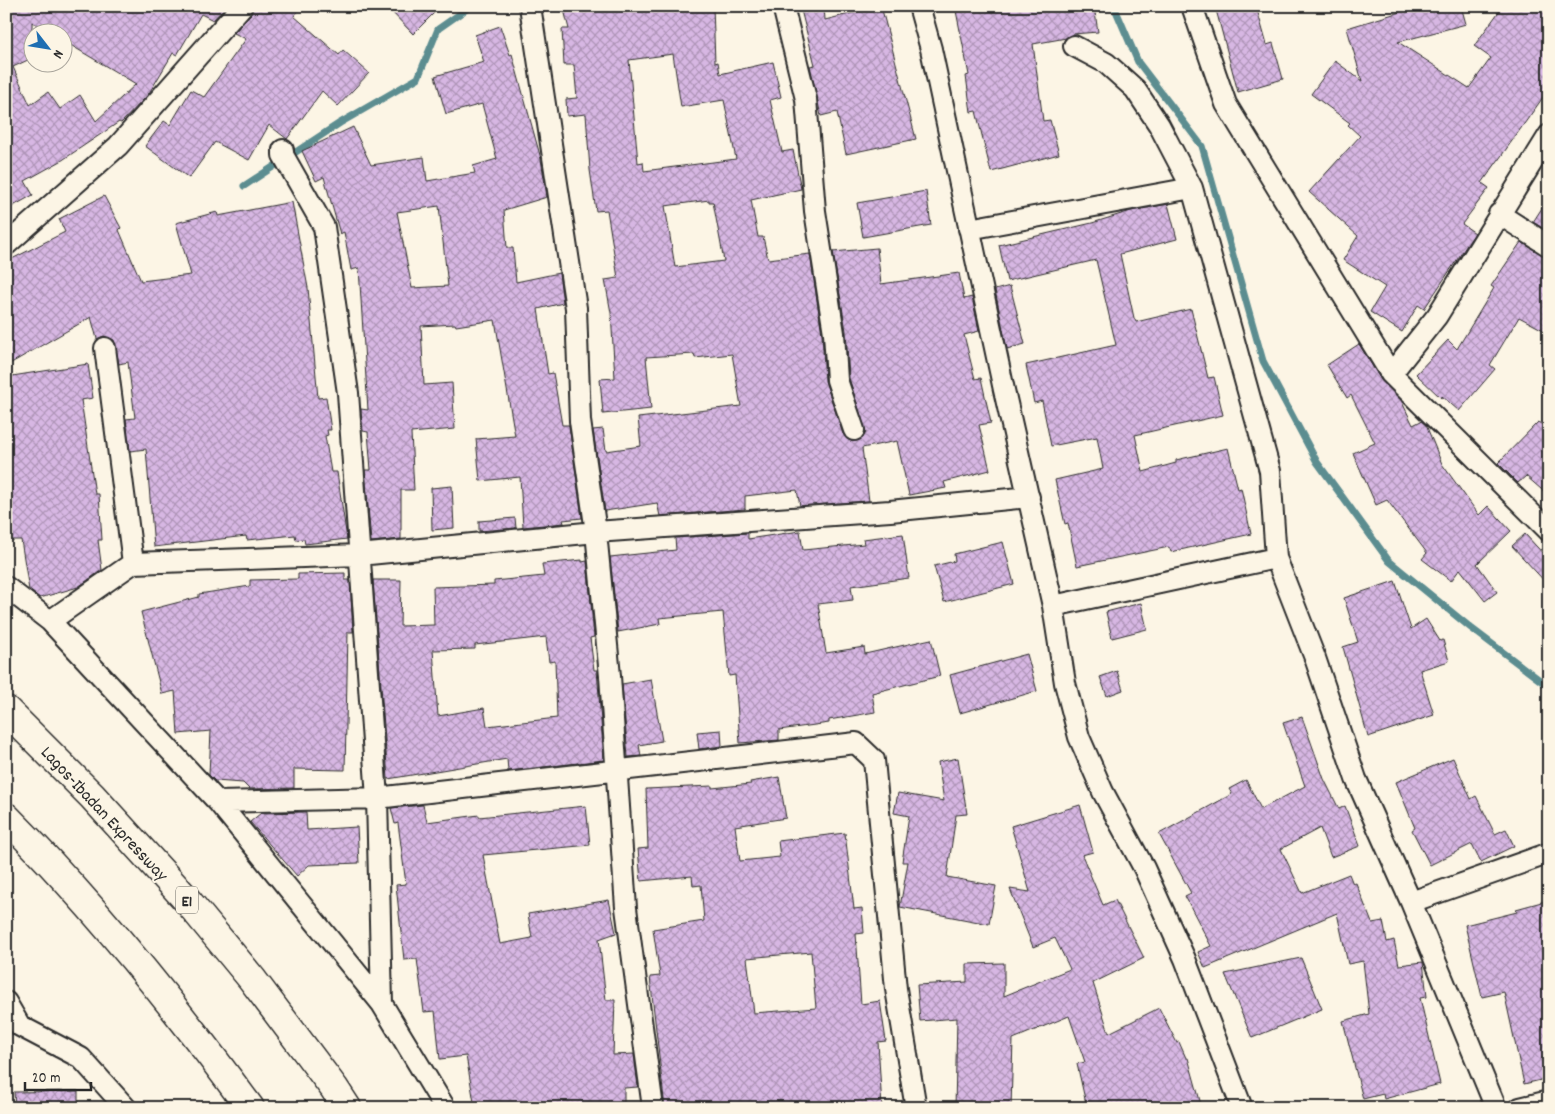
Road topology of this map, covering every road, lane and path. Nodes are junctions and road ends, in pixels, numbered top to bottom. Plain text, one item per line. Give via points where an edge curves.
1 (242, 6) edge
2 (530, 6) edge
3 (783, 6) edge
4 (919, 6) edge
5 (1192, 6) edge
6 (1074, 46) dead end
7 (1549, 135) edge
8 (284, 150) dead end
9 (1192, 188) junction
10 (1499, 214) junction
11 (969, 229) junction
12 (6, 245) edge
13 (1549, 246) edge
14 (105, 348) dead end
15 (1391, 374) junction
16 (854, 430) dead end
17 (1029, 497) junction
18 (1549, 531) edge
19 (596, 532) junction
20 (359, 555) junction
21 (1276, 558) junction
22 (133, 563) junction
23 (6, 587) edge
24 (1052, 606) junction
25 (50, 621) junction
26 (6, 710) edge
27 (617, 770) junction
28 (377, 798) junction
29 (218, 802) junction
30 (6, 817) edge
31 (1548, 854) dead end
32 (1411, 902) junction
33 (6, 1002) edge
34 (382, 1004) junction
35 (13, 1025) edge
36 (1549, 1101) edge
37 (126, 1108) edge
38 (250, 1108) edge
39 (346, 1108) edge
40 (446, 1108) edge
41 (653, 1108) edge
42 (916, 1108) edge
43 (1242, 1108) edge
44 (1496, 1108) edge
45 (1520, 1108) edge

1 - 12 street via 118,146
2 - 19 street via 576,308 580,422
3 - 16 street via 806,99 815,210 834,333 837,380
4 - 11 street
5 - 15 street via 1226,104
6 - 9 street via 1106,64 1135,89 1159,125
7 - 10 street
8 - 20 street via 283,155 324,226 348,393
9 - 11 street
9 - 21 street via 1270,472
10 - 13 street
10 - 15 street via 1437,316
11 - 17 street
14 - 22 street
15 - 18 street
17 - 19 street via 890,511
17 - 24 street
19 - 20 street
19 - 27 street
20 - 22 street
20 - 28 street
21 - 24 street
21 - 32 street via 1316,658 1356,779
22 - 25 street
23 - 25 street
24 - 43 street via 1064,683 1079,737 1186,959
25 - 29 street
26 - 39 highway, Lagos-Ibadan Expressway / E1 via 92,796 186,899 252,979
27 - 28 street
27 - 41 street via 626,908
27 - 42 street via 856,743 874,760 896,989
28 - 29 street
28 - 34 street
29 - 34 street
30 - 38 highway via 54,865 175,1007
31 - 32 street
32 - 44 street
33 - 35 street
34 - 40 street
35 - 37 street via 81,1058
36 - 45 street

